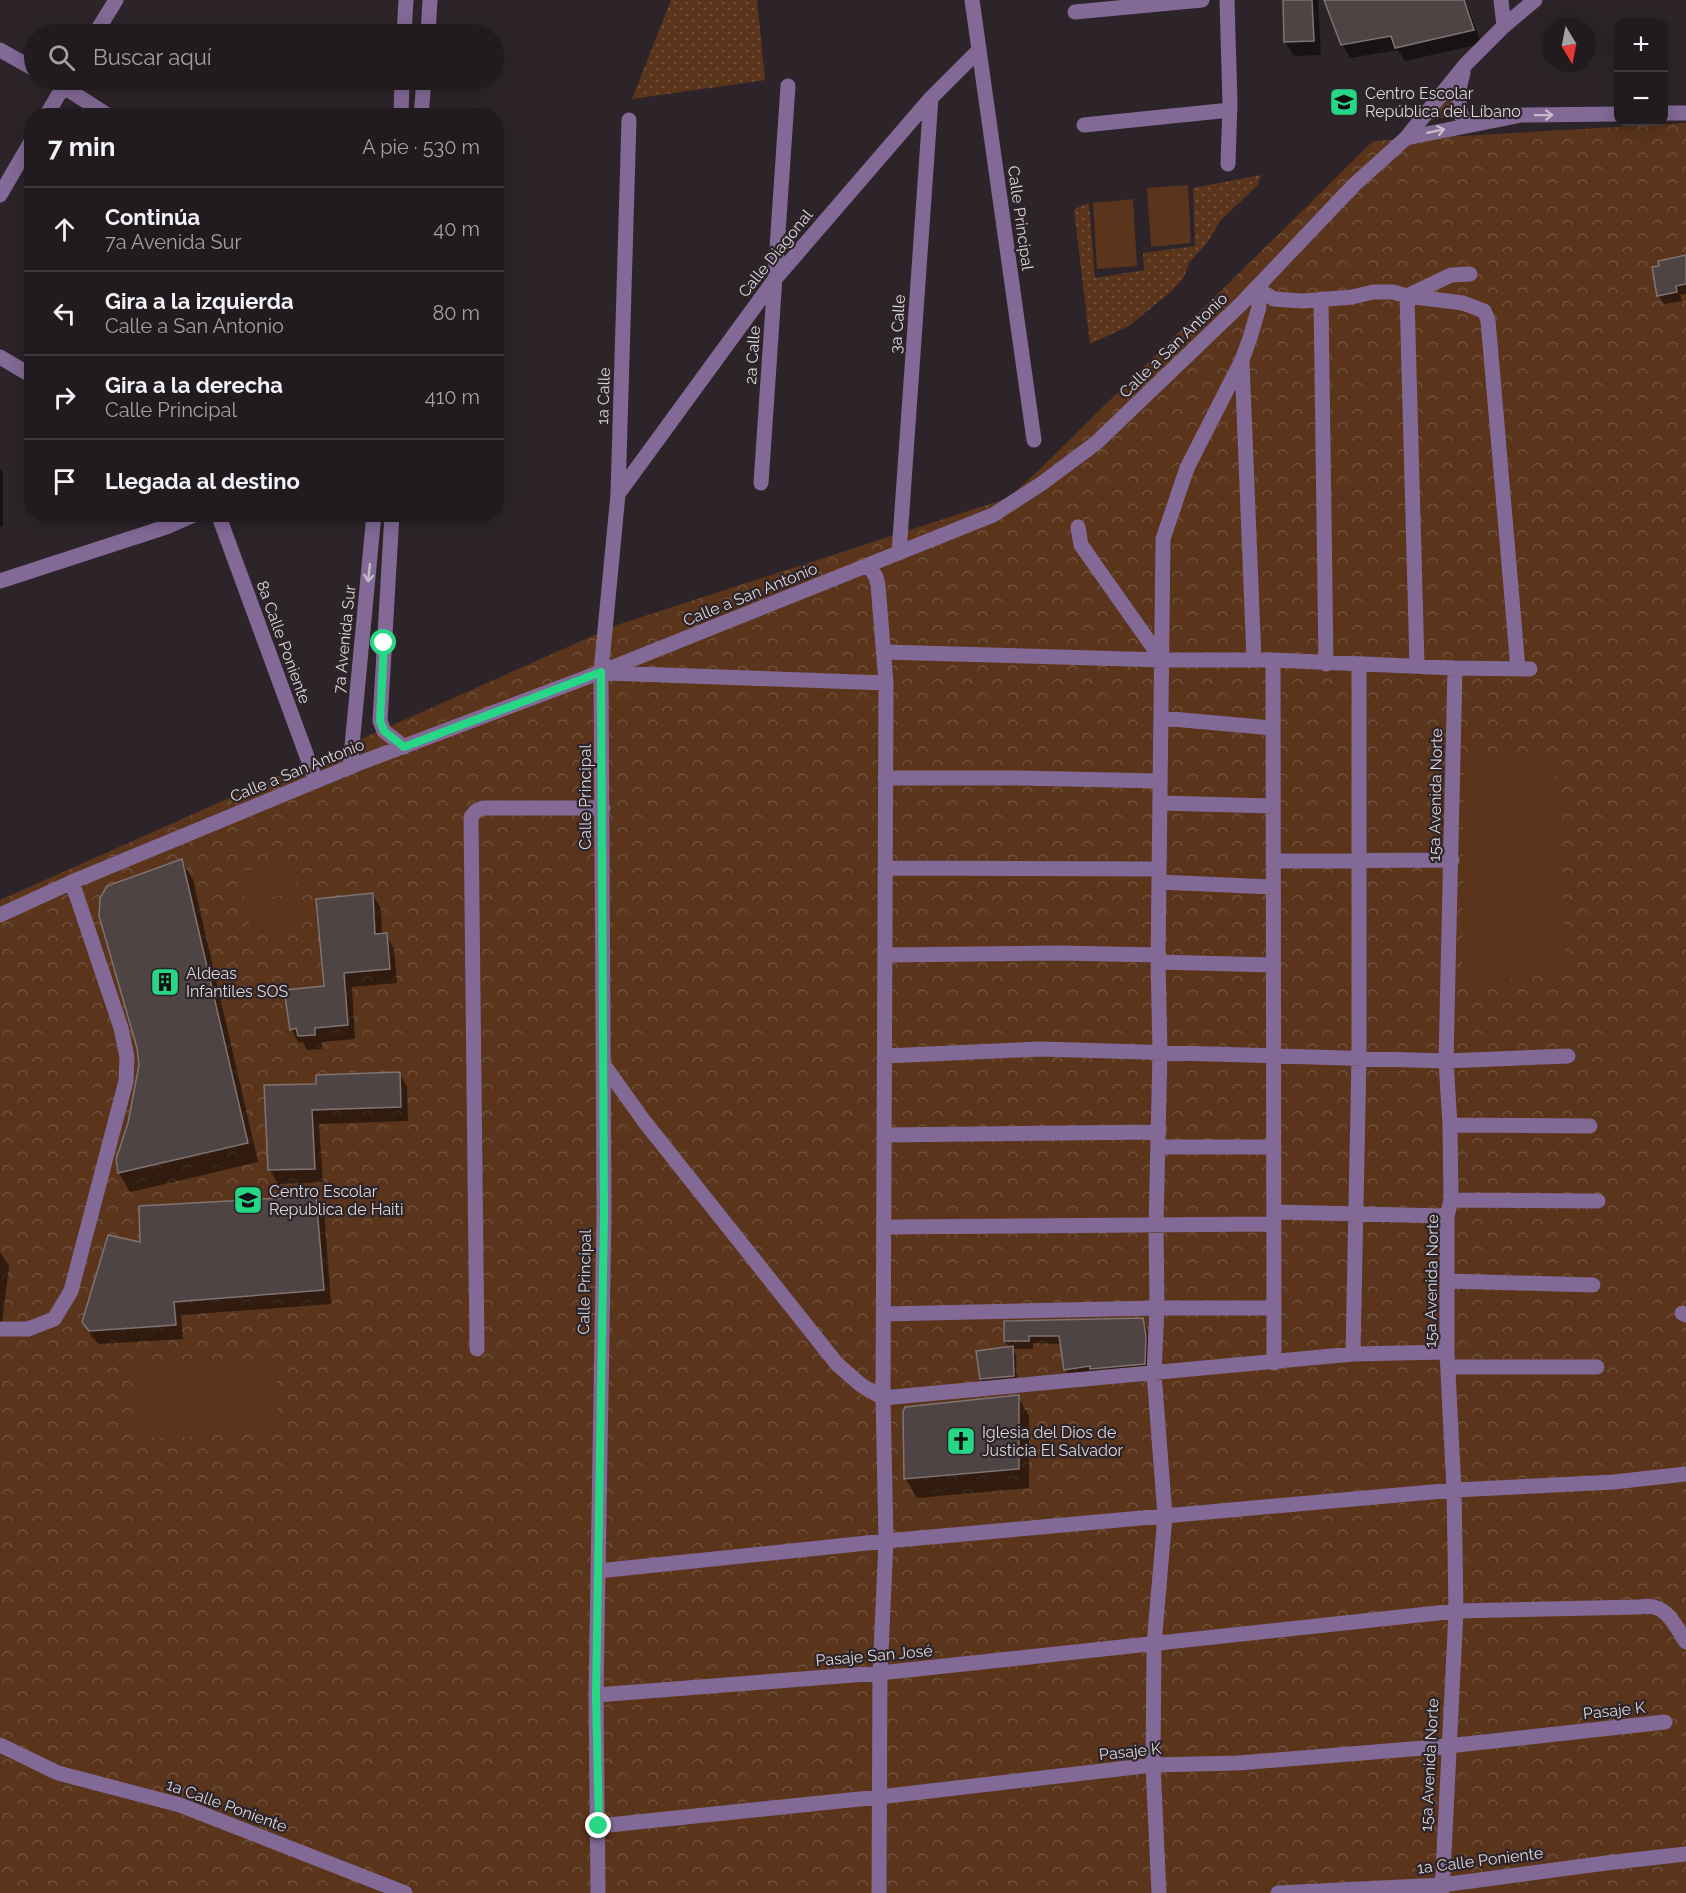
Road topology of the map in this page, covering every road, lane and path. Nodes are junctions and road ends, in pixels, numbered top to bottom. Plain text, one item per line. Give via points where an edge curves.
1 (116, 0) edge
2 (406, 0) edge
3 (430, 0) edge
4 (972, 0) edge
5 (1202, 0) edge
6 (1227, 0) edge
7 (1501, 0) edge
8 (1535, 0) edge
9 (1075, 12) dead end
10 (101, 24) edge
11 (405, 24) edge
12 (429, 24) edge
13 (1504, 26) junction
14 (0, 50) edge
15 (979, 50) junction
16 (24, 63) edge
17 (1466, 64) junction
18 (788, 86) dead end
19 (57, 90) edge
20 (73, 90) edge
21 (402, 90) edge
22 (423, 90) edge
23 (931, 98) junction
24 (49, 108) edge
25 (98, 108) edge
26 (401, 108) edge
27 (422, 108) edge
28 (1230, 110) junction
29 (1668, 113) edge
30 (1686, 113) edge
31 (1614, 114) edge
32 (629, 120) dead end
33 (1084, 125) dead end
34 (1465, 125) junction
35 (1406, 138) junction
36 (24, 154) edge
37 (1228, 164) dead end
38 (0, 195) edge
39 (1470, 274) dead end
40 (775, 279) junction
41 (1256, 288) junction
42 (1407, 296) junction
43 (1321, 299) junction
44 (0, 357) edge
45 (1242, 360) junction
46 (24, 371) edge
47 (1034, 440) dead end
48 (762, 483) dead end
49 (618, 494) junction
50 (178, 522) edge
51 (222, 522) edge
52 (373, 522) edge
53 (392, 522) edge
54 (1078, 527) dead end
55 (899, 553) junction
56 (869, 566) junction
57 (0, 581) edge
58 (884, 652) junction
59 (1162, 660) junction
60 (1254, 660) junction
61 (1274, 660) junction
62 (1326, 663) junction
63 (1359, 664) junction
64 (1417, 665) junction
65 (1455, 669) junction
66 (601, 672) junction
67 (886, 683) junction
68 (1161, 718) junction
69 (1273, 728) junction
70 (404, 747) junction
71 (350, 767) junction
72 (885, 778) junction
73 (316, 781) junction
74 (1160, 781) junction
75 (1160, 803) junction
76 (1273, 806) junction
77 (603, 808) junction
78 (1452, 860) junction
79 (1273, 861) junction
80 (1360, 861) junction
81 (885, 867) junction
82 (1159, 876) junction
83 (72, 882) junction
84 (1273, 887) junction
85 (0, 915) edge
86 (885, 955) junction
87 (1159, 958) junction
88 (1274, 966) junction
89 (1160, 1052) junction
90 (885, 1056) junction
91 (1275, 1056) junction
92 (1568, 1056) dead end
93 (1359, 1057) junction
94 (1446, 1061) junction
95 (603, 1065) junction
96 (1450, 1125) junction
97 (1590, 1126) dead end
98 (885, 1135) junction
99 (1159, 1139) junction
100 (1274, 1147) junction
101 (1451, 1200) junction
102 (1598, 1201) dead end
103 (1355, 1214) junction
104 (1447, 1216) junction
105 (1274, 1218) junction
106 (1156, 1225) junction
107 (884, 1227) junction
108 (1448, 1281) junction
109 (1593, 1285) dead end
110 (1157, 1308) junction
111 (1274, 1308) junction
112 (884, 1314) junction
113 (0, 1329) edge
114 (477, 1349) dead end
115 (1353, 1354) junction
116 (1448, 1359) junction
117 (1274, 1363) junction
118 (1597, 1367) dead end
119 (1154, 1372) junction
120 (883, 1398) junction
121 (1686, 1474) edge
122 (1454, 1490) junction
123 (1165, 1516) junction
124 (886, 1541) junction
125 (598, 1571) junction
126 (1456, 1611) junction
127 (1686, 1642) edge
128 (1154, 1645) junction
129 (880, 1673) junction
130 (596, 1695) junction
131 (1665, 1722) dead end
132 (0, 1745) edge
133 (1448, 1746) junction
134 (1153, 1765) junction
135 (879, 1797) junction
136 (599, 1826) junction
137 (1686, 1854) edge
138 (1442, 1889) edge
139 (405, 1893) edge
140 (598, 1893) edge
141 (879, 1893) edge
142 (1159, 1893) edge
143 (1278, 1893) edge

1 - 10 street
2 - 11 street
3 - 12 street
4 - 15 street, Calle Principal
5 - 9 street
6 - 28 street
7 - 13 street
8 - 13 street, Calle a San Antonio
13 - 17 street, Calle a San Antonio
14 - 16 street
15 - 23 street, Calle Diagonal
15 - 47 street, Calle Principal
17 - 34 street via 1457,97
17 - 35 street, Calle a San Antonio
18 - 40 street, 2a Calle
19 - 24 street
20 - 25 street
21 - 26 street
22 - 27 street
23 - 40 street, Calle Diagonal
23 - 55 street, 3a Calle
28 - 33 street
28 - 37 street
29 - 30 street
34 -> 31 street via 1522,115
32 - 49 street, 1a Calle
35 -> 34 street
35 - 41 street, Calle a San Antonio via 1354,185
36 - 38 street
39 - 42 street via 1451,275
40 - 48 street, 2a Calle
40 - 49 street, Calle Diagonal
41 - 43 street via 1274,299
41 - 45 street via 1259,307
41 - 55 street, Calle a San Antonio via 1087,450 993,515
42 - 43 street via 1393,291
42 - 64 street
42 - 65 street via 1463,303 1484,311 1488,320 1524,669
43 - 62 street
44 - 46 street
45 - 59 street via 1187,468 1166,526
45 - 60 street
49 - 66 street, 1a Calle
50 - 57 street
51 - 73 street, 8a Calle Poniente
52 -> 71 street, 7a Avenida Sur
53 - 70 street via 380,721 384,731
54 - 59 street via 1081,545
55 - 56 street, Calle a San Antonio
56 - 58 street via 878,585
56 - 66 street, Calle a San Antonio
58 - 59 street
58 - 67 street
59 - 60 street
59 - 68 street
60 - 61 street
61 - 62 street
61 - 69 street
62 - 63 street
63 - 64 street
63 - 80 street
64 - 65 street
65 - 78 street, 15a Avenida Norte
66 - 67 street
66 - 70 street, Calle a San Antonio
66 - 77 street, Calle Principal
67 - 72 street
68 - 69 street
68 - 74 street
69 - 76 street
70 - 71 street, Calle a San Antonio
71 - 73 street, Calle a San Antonio
72 - 74 street
72 - 81 street
73 - 83 street, Calle a San Antonio
74 - 75 street
75 - 76 street
75 - 82 street
76 - 79 street
77 - 95 street, Calle Principal
77 - 114 street via 483,808 471,817
78 - 80 street
78 - 94 street, 15a Avenida Norte
79 - 80 street
79 - 84 street
80 - 93 street
81 - 82 street
81 - 86 street
82 - 84 street
82 - 87 street
83 - 85 street, Calle a San Antonio
83 - 113 street via 121,1028 127,1057 126,1081 70,1291 54,1319 28,1329
84 - 88 street
86 - 87 street via 1058,953
86 - 90 street
87 - 88 street
87 - 89 street
88 - 91 street
89 - 90 street via 1041,1049
89 - 91 street
89 - 99 street
90 - 98 street
91 - 93 street
91 - 100 street
92 - 94 street
93 - 94 street
93 - 103 street
94 - 96 street, 15a Avenida Norte
95 - 120 street via 837,1364
95 - 125 street, Calle Principal
96 - 97 street
96 - 101 street, 15a Avenida Norte
98 - 99 street
98 - 107 street
99 - 100 street
99 - 106 street
100 - 105 street
101 - 102 street
101 - 104 street, 15a Avenida Norte
103 - 104 street
103 - 105 street
103 - 115 street
104 - 108 street, 15a Avenida Norte
105 - 106 street
105 - 111 street
106 - 107 street
106 - 110 street
107 - 112 street
108 - 109 street
108 - 116 street, 15a Avenida Norte
110 - 111 street
110 - 112 street
110 - 119 street
111 - 117 street
112 - 120 street
115 - 116 street
115 - 117 street
116 - 118 street
116 - 122 street, 15a Avenida Norte
117 - 119 street
119 - 120 street
119 - 123 street
120 - 124 street
121 - 122 street via 1614,1482
122 - 123 street
122 - 126 street, 15a Avenida Norte
123 - 124 street
123 - 128 street
124 - 125 street
124 - 129 street
125 - 130 street, Calle Principal
126 - 127 street, Pasaje San José via 1652,1605 1666,1612
126 - 128 street, Pasaje San José
126 - 133 street, 15a Avenida Norte
128 - 129 street, Pasaje San José
128 - 134 street
129 - 130 street, Pasaje San José
129 - 135 street
130 - 136 street, Calle Principal
131 - 133 street, Pasaje K
132 - 139 street, 1a Calle Poniente via 58,1773 180,1805
133 - 134 street, Pasaje K via 1238,1763
133 - 138 street, 15a Avenida Norte
134 - 135 street, Pasaje K
134 - 142 street
135 - 136 street, Pasaje K
135 - 141 street
136 - 140 street, Calle Principal
137 - 138 street, 1a Calle Poniente
138 - 143 street, 1a Calle Poniente

